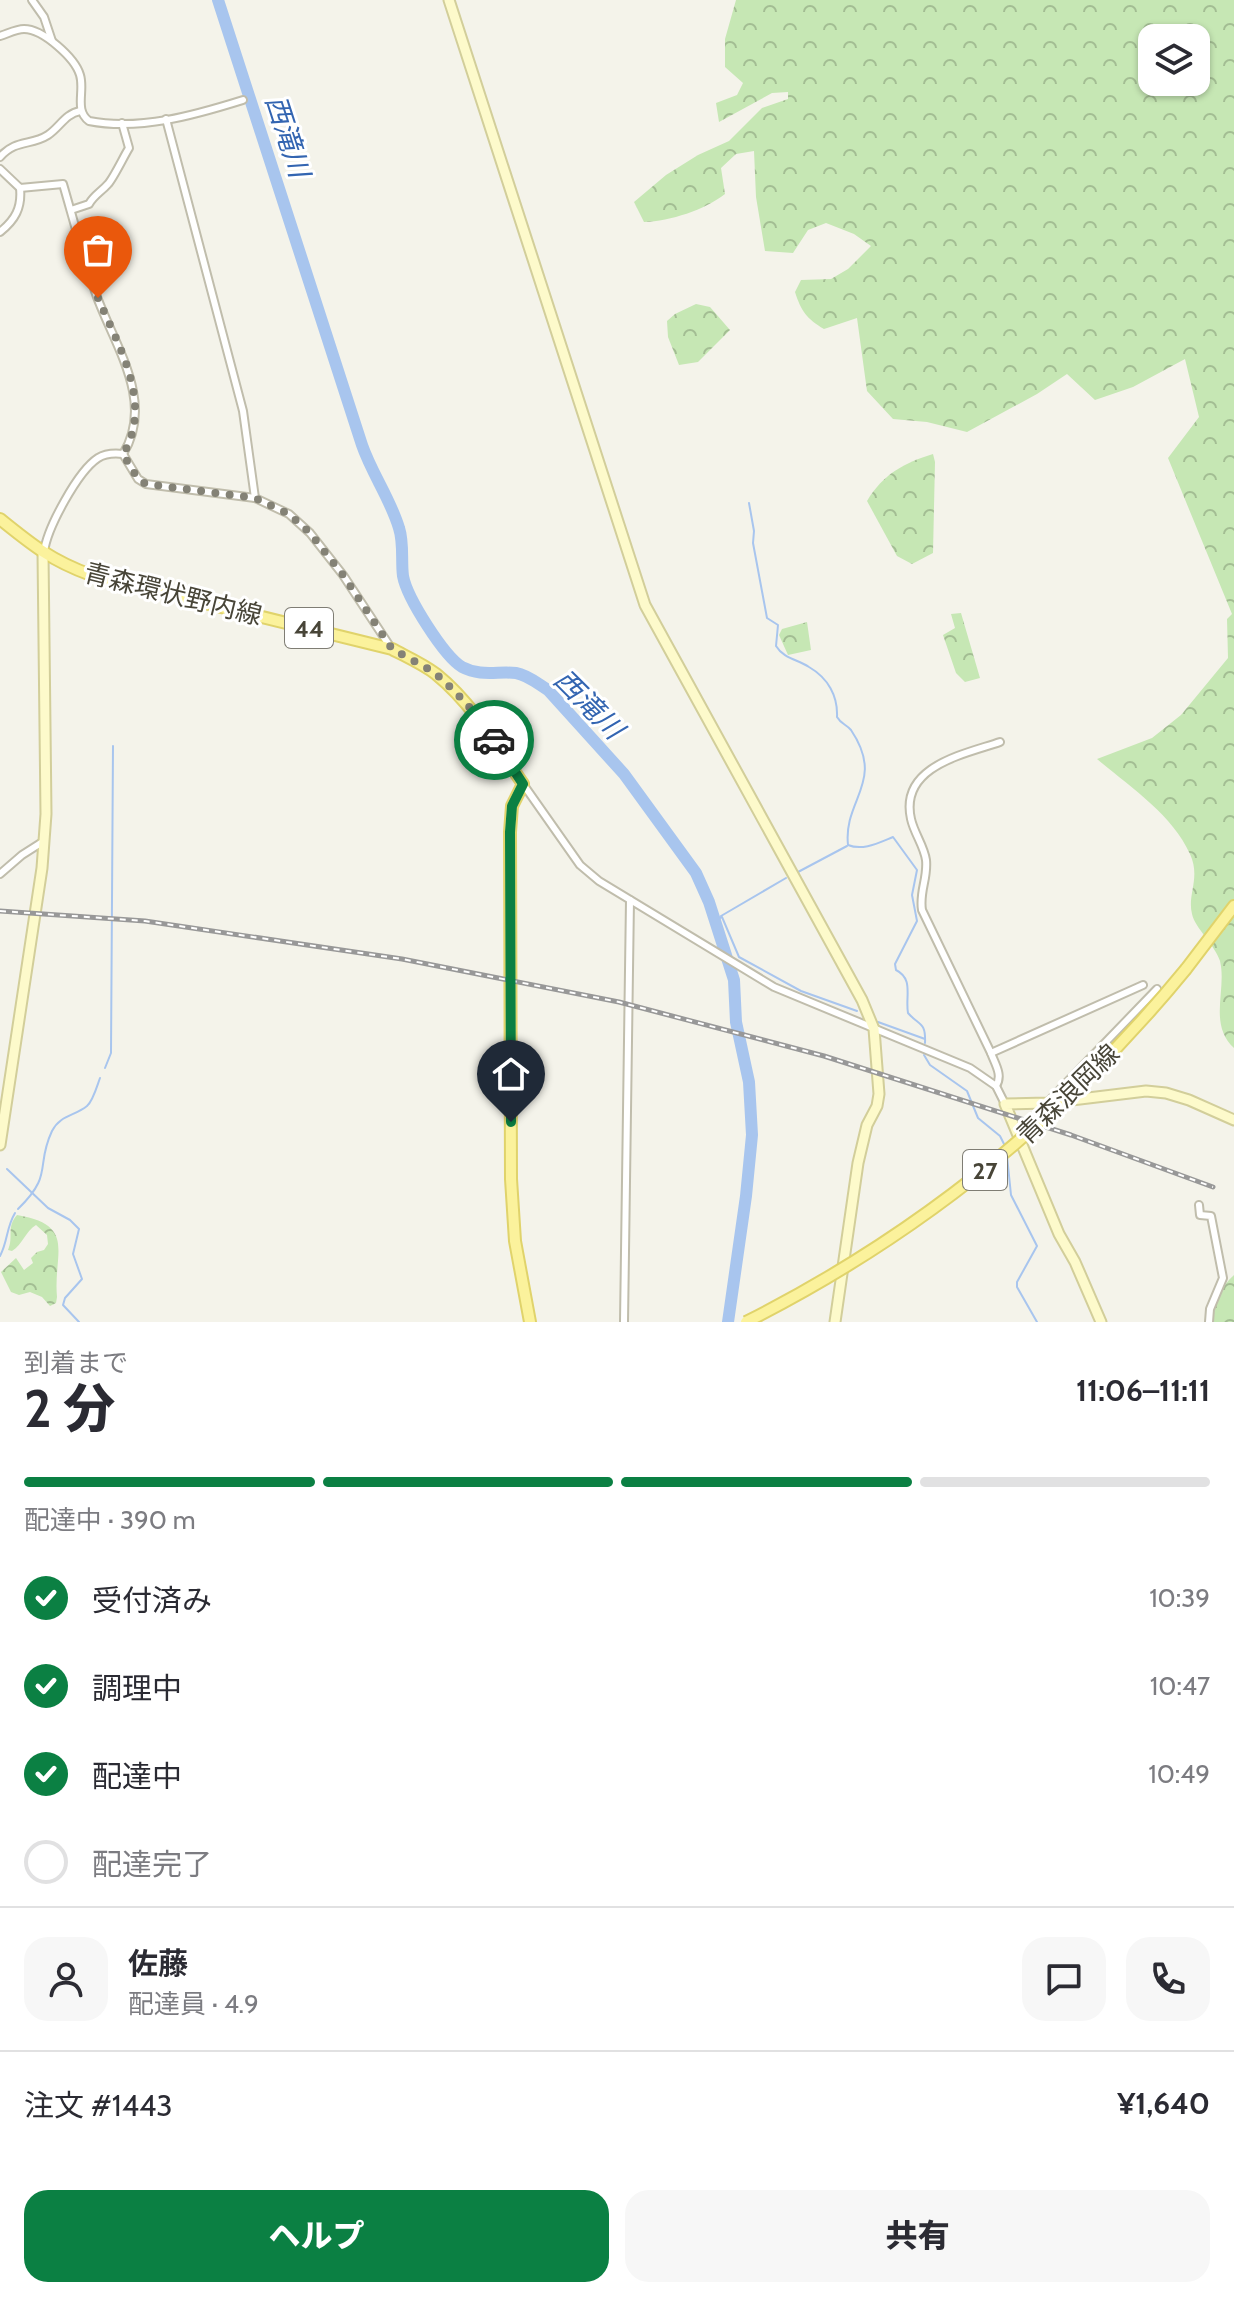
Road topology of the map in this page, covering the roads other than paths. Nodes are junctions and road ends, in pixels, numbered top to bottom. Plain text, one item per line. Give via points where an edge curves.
1 (32, 0) edge
2 (449, 0) edge
3 (0, 36) edge
4 (52, 41) junction
5 (243, 100) dead end
6 (80, 111) junction
7 (166, 119) junction
8 (122, 123) junction
9 (0, 157) edge
10 (0, 169) edge
11 (20, 188) junction
12 (71, 210) junction
13 (0, 232) edge
14 (123, 454) junction
15 (255, 498) junction
16 (0, 519) edge
17 (43, 553) junction
18 (392, 649) junction
19 (1000, 742) dead end
20 (523, 784) junction
21 (44, 841) junction
22 (0, 874) edge
23 (630, 900) junction
24 (1234, 906) edge
25 (1143, 985) dead end
26 (1157, 989) dead end
27 (874, 1029) junction
28 (991, 1053) junction
29 (996, 1086) junction
30 (1047, 1103) junction
31 (1005, 1104) junction
32 (1234, 1120) edge
33 (0, 1145) edge
34 (1199, 1205) dead end
35 (530, 1322) edge
36 (624, 1322) edge
37 (746, 1322) edge
38 (835, 1322) edge
39 (1101, 1322) edge
40 (1209, 1322) edge

1 - 4 street
2 - 27 street via 645,605
3 - 4 street via 23,29
4 - 6 street via 77,67
5 - 7 street
6 - 8 street via 89,121
6 - 9 street via 44,137 11,146
7 - 8 street
7 - 15 street via 243,411
8 - 12 street via 129,148 111,182 89,204
10 - 11 street
11 - 12 street via 63,184
11 - 13 street via 15,219
12 - 14 street via 133,386 133,426
14 - 15 street via 146,484
14 - 17 street via 101,456 79,477
15 - 18 street via 289,514 310,533
16 - 17 main road, 青森環状野内線 / 44
17 - 18 main road, 青森環状野内線 / 44 via 104,579
17 - 21 street
18 - 20 main road, 青森環状野内線 / 44 via 447,684
19 - 28 street via 937,763 920,779 910,805 926,861 922,910
20 - 23 street via 580,865
20 - 35 main road via 512,806 510,832 511,1144 515,1241
21 - 22 street
21 - 33 street
23 - 27 street via 795,997
23 - 36 street
24 - 37 main road, 青森浪岡線 / 27, bridge via 1099,1068 996,1161 872,1252
25 - 28 street
26 - 30 street
27 - 29 street via 970,1068
27 - 38 street via 879,1094 858,1163
28 - 29 street via 999,1073
29 - 31 street
30 - 31 street
30 - 32 street via 1146,1091 1189,1100
31 - 39 street
34 - 40 street via 1200,1215 1211,1216 1223,1278

